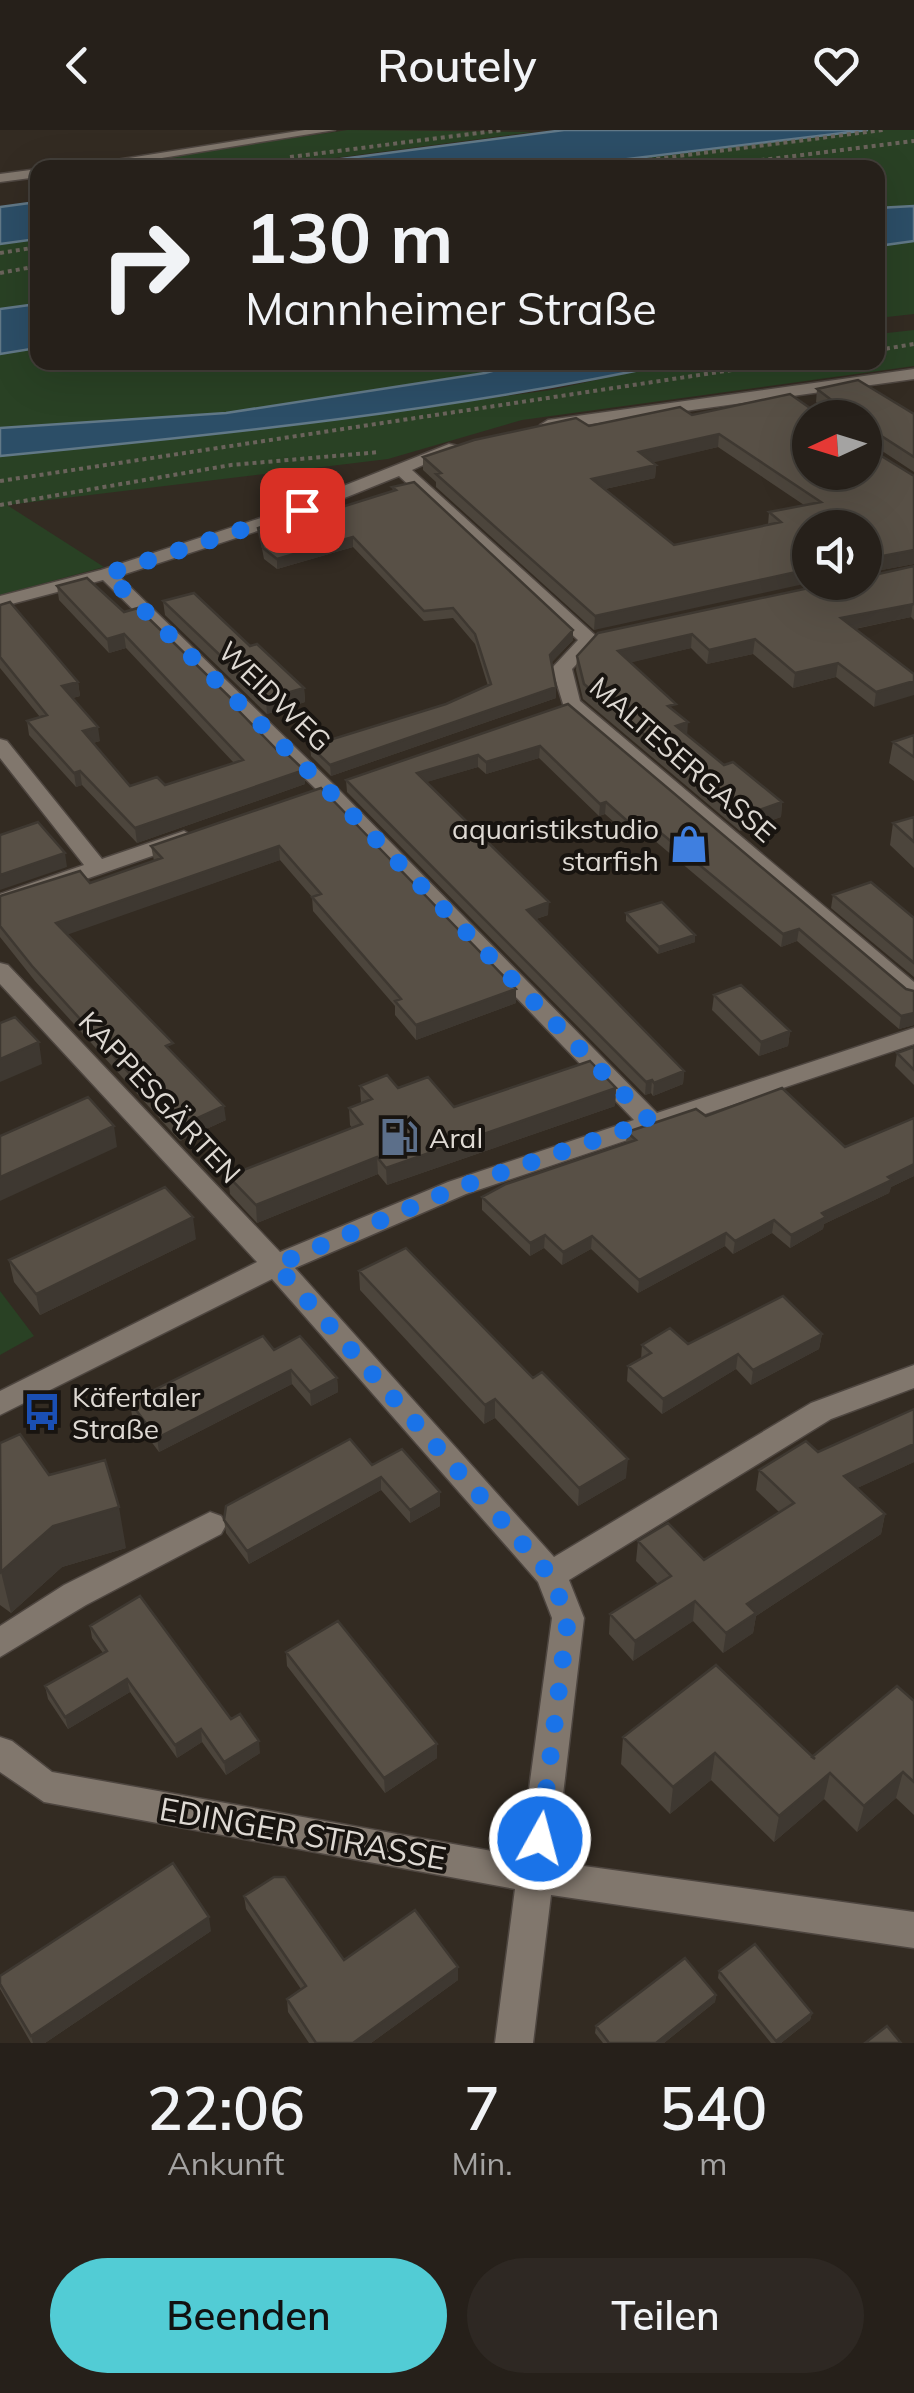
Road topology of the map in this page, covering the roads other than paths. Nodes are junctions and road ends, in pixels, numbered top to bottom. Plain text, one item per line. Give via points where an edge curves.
1 (329, 130) edge
2 (126, 160) edge
3 (30, 173) edge
4 (0, 178) edge
5 (914, 374) edge
6 (787, 392) junction
7 (798, 400) edge
8 (524, 430) edge
9 (468, 444) edge
10 (400, 470) junction
11 (107, 574) junction
12 (0, 602) edge
13 (0, 745) edge
14 (203, 831) edge
15 (96, 866) junction
16 (0, 902) edge
17 (0, 970) edge
18 (914, 994) edge
19 (914, 1036) edge
20 (650, 1121) junction
21 (276, 1265) junction
22 (914, 1376) edge
23 (0, 1404) edge
24 (210, 1525) dead end
25 (550, 1575) junction
26 (0, 1642) edge
27 (0, 1752) edge
28 (536, 1876) junction
29 (914, 1930) edge
30 (514, 2043) edge

1 - 2 street
3 - 4 street
5 - 6 street
6 - 7 street
6 - 8 street
9 - 10 street
10 - 11 street
10 - 18 street, MALTESERGASSE via 598,638 562,668 561,707
11 - 12 street
11 - 20 street, WEIDWEG
13 - 15 street
14 - 15 street
15 - 16 street
17 - 21 street, KAPPESGÄRTEN
19 - 20 street
20 - 21 street via 457,1188
21 - 23 street
21 - 25 street, KAPPESGÄRTEN
22 - 25 street via 821,1411
24 - 26 street
25 - 28 street via 568,1618
27 - 28 street, EDINGER STRASSE via 44,1786
28 - 29 street, EDINGER STRASSE
28 - 30 street

